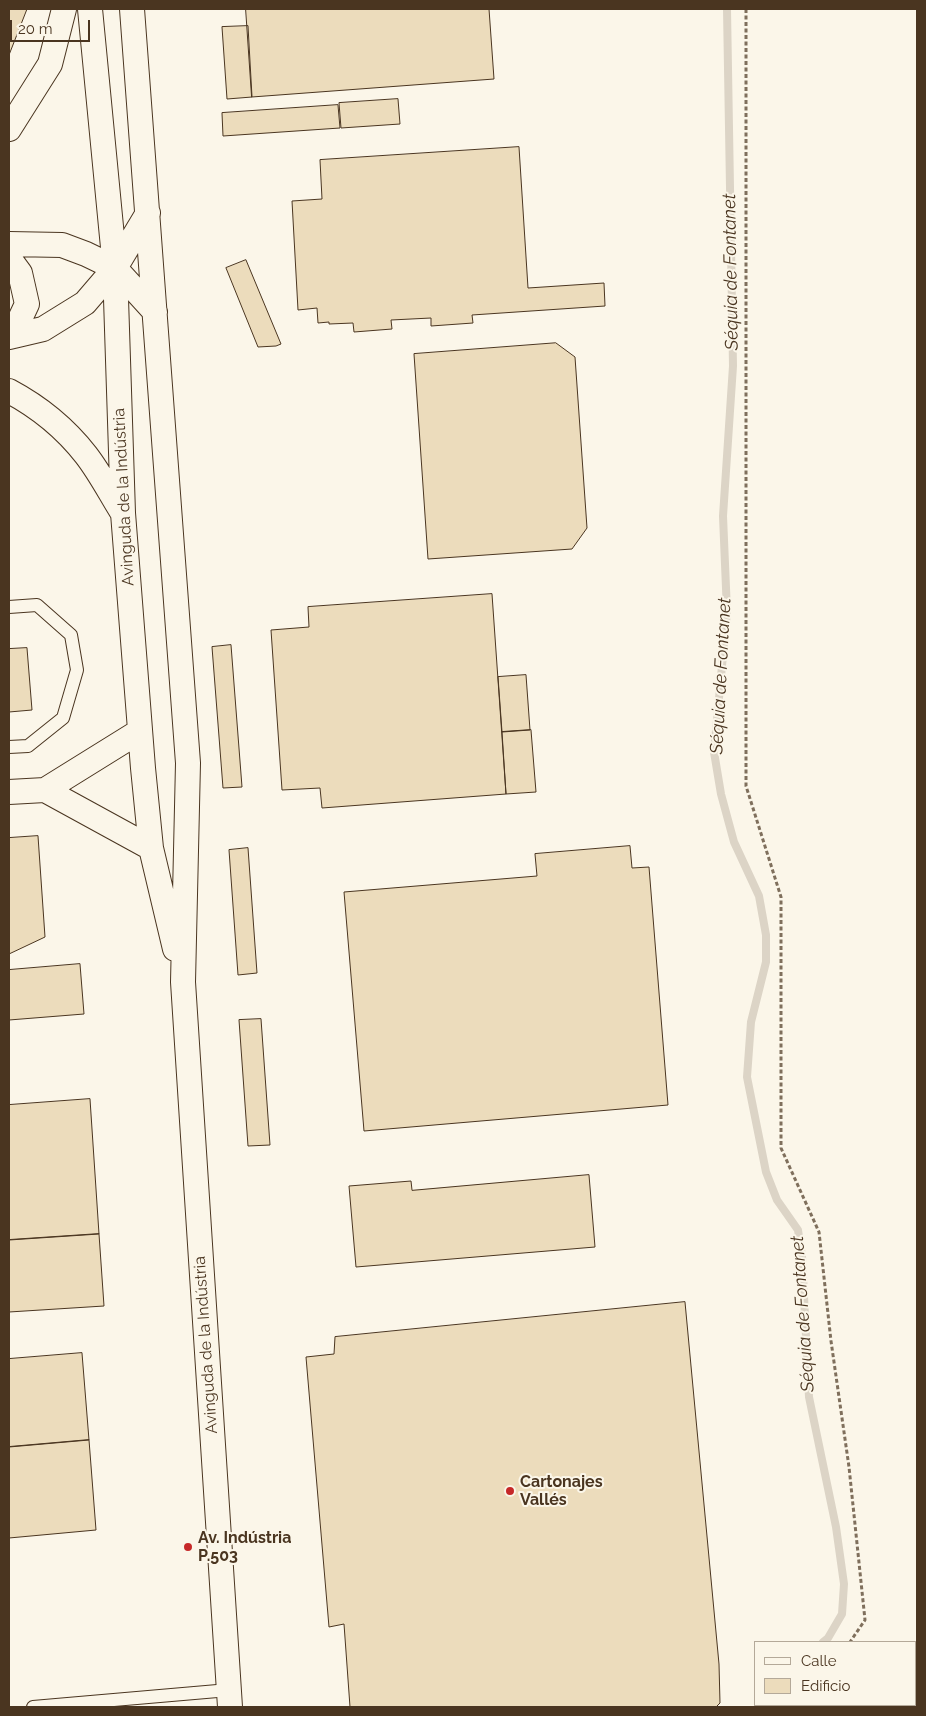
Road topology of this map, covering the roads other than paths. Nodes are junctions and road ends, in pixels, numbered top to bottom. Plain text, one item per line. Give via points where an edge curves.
1 (64, 9) edge
2 (90, 9) edge
3 (132, 9) edge
4 (9, 129) edge
5 (148, 213) junction
6 (9, 244) edge
7 (9, 258) edge
8 (115, 268) junction
9 (155, 312) junction
10 (10, 336) edge
11 (9, 391) edge
12 (123, 513) junction
13 (9, 606) edge
14 (140, 731) junction
15 (9, 747) edge
16 (45, 790) junction
17 (9, 792) edge
18 (151, 848) junction
19 (183, 982) junction
20 (230, 1699) edge
21 (159, 1701) edge
22 (86, 1704) edge
23 (32, 1707) edge

1 - 4 street via 50,64
2 - 8 street, Avinguda de la Indústria
3 - 5 street, Avinguda de la Indústria
5 - 8 street
5 - 9 street, Avinguda de la Indústria
6 - 8 street via 62,245
7 - 10 street via 20,273 27,304
8 - 9 street
8 - 10 street via 85,303 43,329
8 - 12 street, Avinguda de la Indústria
9 - 19 street, Avinguda de la Indústria via 188,763
11 - 12 street via 37,407 64,430 87,456
12 - 14 street, Avinguda de la Indústria
13 - 15 lane via 37,605 71,635 77,670 63,718 28,746
14 - 16 street
14 - 18 street, Avinguda de la Indústria
16 - 17 street
16 - 18 street
18 - 19 street, Avinguda de la Indústria
19 - 20 street, Avinguda de la Indústria
20 - 21 lane
21 - 22 lane
22 - 23 lane

